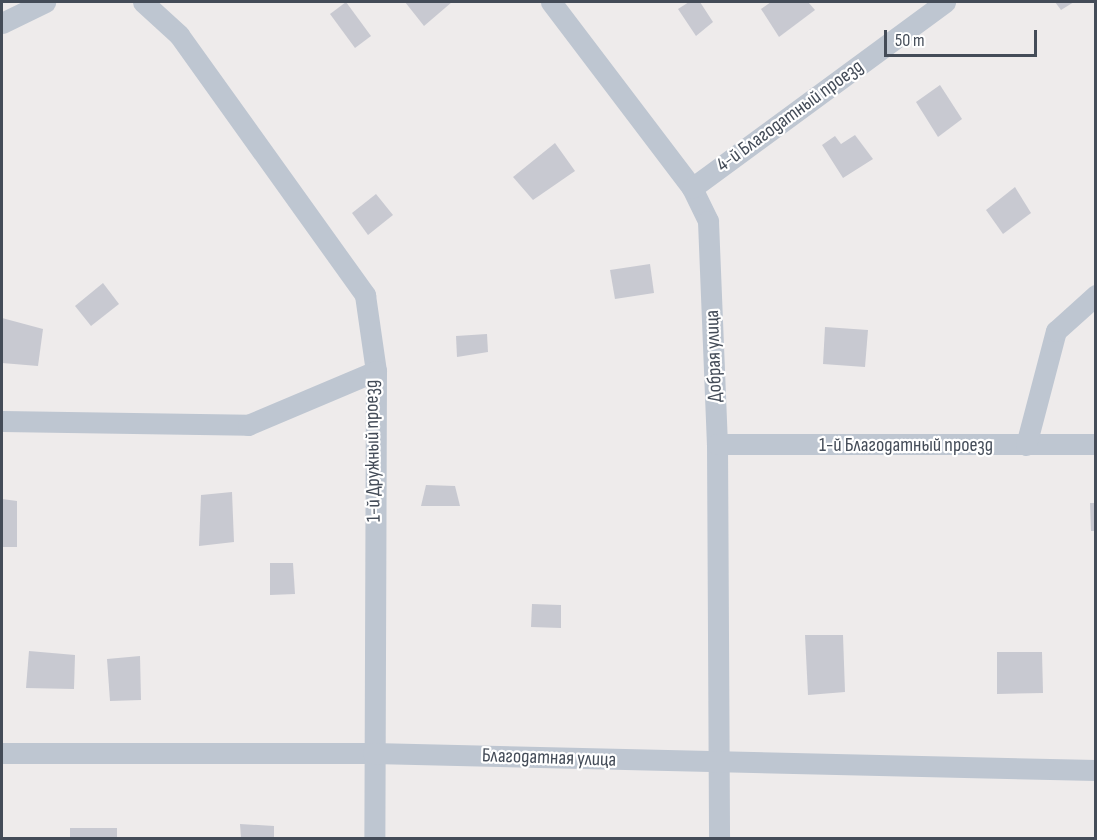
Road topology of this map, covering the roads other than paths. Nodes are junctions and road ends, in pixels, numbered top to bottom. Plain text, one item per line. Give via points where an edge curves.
1 (45, 2) edge
2 (143, 2) edge
3 (550, 2) edge
4 (945, 2) edge
5 (2, 23) edge
6 (692, 188) junction
7 (1095, 295) edge
8 (376, 371) junction
9 (2, 421) edge
10 (717, 444) junction
11 (1095, 444) edge
12 (1026, 445) junction
13 (2, 753) edge
14 (373, 753) junction
15 (717, 762) junction
16 (1095, 770) edge
17 (374, 838) edge
18 (719, 838) edge

1 - 5 street
2 - 8 street via 179,35 365,295
3 - 6 street, Добрая улица
4 - 6 street, 4-й Благодатный проезд
6 - 10 street, Добрая улица via 708,221
7 - 12 street via 1056,331
8 - 9 street, 1-й Дружный проезд via 248,426
8 - 14 street, 1-й Дружный проезд
10 - 12 street, 1-й Благодатный проезд
10 - 15 street, Добрая улица
11 - 12 street, 1-й Благодатный проезд
13 - 14 street, Благодатная улица
14 - 15 street, Благодатная улица
14 - 17 street, 1-й Дружный проезд
15 - 16 street, Благодатная улица
15 - 18 street, Добрая улица

